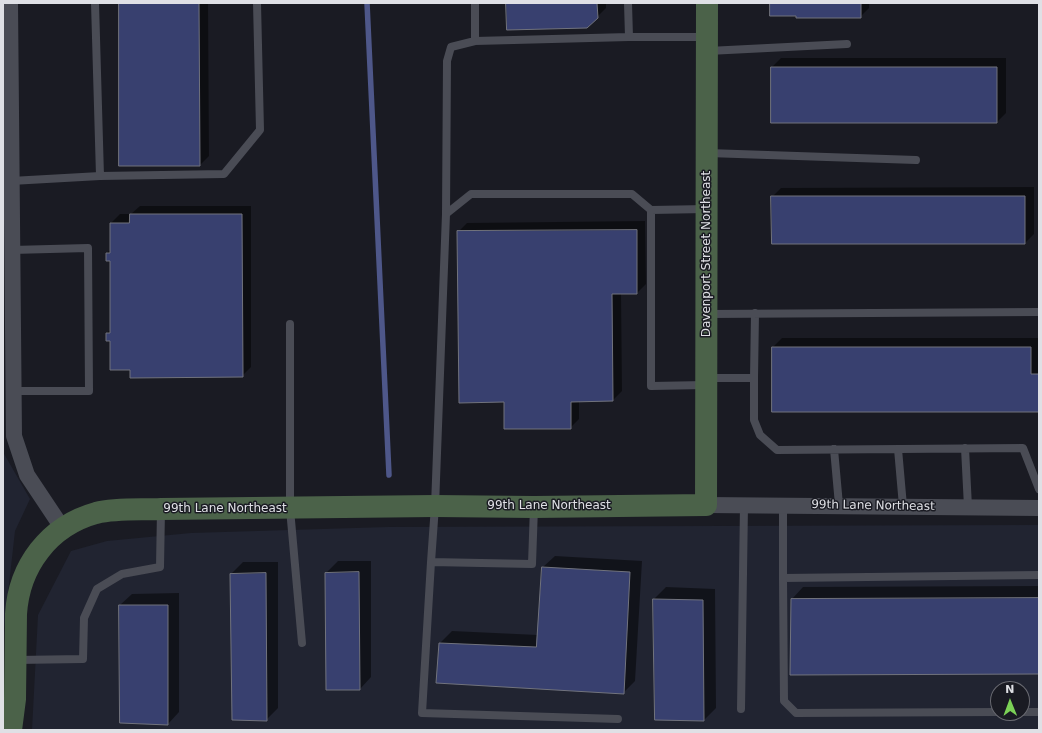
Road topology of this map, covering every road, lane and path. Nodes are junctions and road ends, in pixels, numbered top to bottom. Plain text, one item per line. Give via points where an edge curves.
1 (10, 3) edge
2 (95, 3) edge
3 (257, 3) edge
4 (475, 3) edge
5 (628, 3) edge
6 (707, 3) edge
7 (629, 37) junction
8 (475, 41) junction
9 (707, 44) junction
10 (847, 44) dead end
11 (7, 102) edge
12 (707, 153) junction
13 (916, 160) dead end
14 (100, 176) junction
15 (11, 181) junction
16 (707, 209) junction
17 (651, 210) junction
18 (446, 214) junction
19 (12, 250) junction
20 (8, 288) edge
21 (1038, 312) dead end
22 (755, 313) junction
23 (707, 314) junction
24 (290, 324) dead end
25 (754, 378) junction
26 (707, 381) junction
27 (14, 391) junction
28 (965, 448) junction
29 (834, 449) junction
30 (898, 449) junction
31 (1039, 489) edge
32 (706, 505) junction
33 (744, 505) junction
34 (783, 505) junction
35 (839, 505) junction
36 (435, 506) junction
37 (903, 506) junction
38 (534, 507) junction
39 (968, 507) junction
40 (290, 508) junction
41 (1039, 508) edge
42 (160, 509) junction
43 (63, 529) junction
44 (431, 562) junction
45 (1039, 574) edge
46 (783, 578) junction
47 (302, 643) dead end
48 (16, 660) junction
49 (3, 689) edge
50 (741, 709) dead end
51 (990, 712) edge
52 (618, 719) dead end
53 (11, 730) edge
54 (27, 730) edge

1 - 11 street
2 - 14 lane
3 - 14 lane via 260,130 224,174
4 - 8 lane
5 - 7 lane
6 - 9 street, Davenport Street Northeast
7 - 8 lane
7 - 9 lane
8 - 18 lane via 451,47 446,61
9 - 10 lane
9 - 12 street, Davenport Street Northeast
11 - 15 street
12 - 13 lane
12 - 16 street, Davenport Street Northeast
14 - 15 lane
15 - 19 street
16 - 17 lane
16 - 23 street, Davenport Street Northeast
17 - 18 lane via 632,194 470,194
17 - 26 lane via 651,386
18 - 36 lane
19 - 20 street
19 - 27 lane via 88,248 89,391
20 - 27 street
21 - 22 lane
22 - 23 lane
22 - 25 lane
23 - 26 street, Davenport Street Northeast
24 - 40 lane
25 - 26 lane
25 - 29 lane via 754,420 760,435 777,450
26 - 32 street, Davenport Street Northeast
27 - 43 street via 14,436 27,475
28 - 30 lane
28 - 31 lane via 1024,448
28 - 39 lane
29 - 30 lane
29 - 35 lane
30 - 37 lane
32 - 33 street, 99th Lane Northeast
32 - 38 street, 99th Lane Northeast
33 - 34 street, 99th Lane Northeast
33 - 50 lane
34 - 35 street, 99th Lane Northeast
34 - 46 lane
35 - 37 street, 99th Lane Northeast
36 - 38 street, 99th Lane Northeast
36 - 40 street, 99th Lane Northeast
36 - 44 lane
37 - 39 street, 99th Lane Northeast
38 - 44 lane via 532,564
39 - 41 street, 99th Lane Northeast
40 - 42 street, 99th Lane Northeast
40 - 47 lane
42 - 43 street, 99th Lane Northeast via 97,513
42 - 48 lane via 160,567 122,574 97,590 84,618 83,659
43 - 48 street, 99th Lane Northeast via 46,543 32,561 22,581 12,614
44 - 52 lane via 422,713
45 - 46 lane
46 - 51 lane via 784,700 796,713
48 - 49 street via 4,678
48 - 53 street
48 - 54 street

